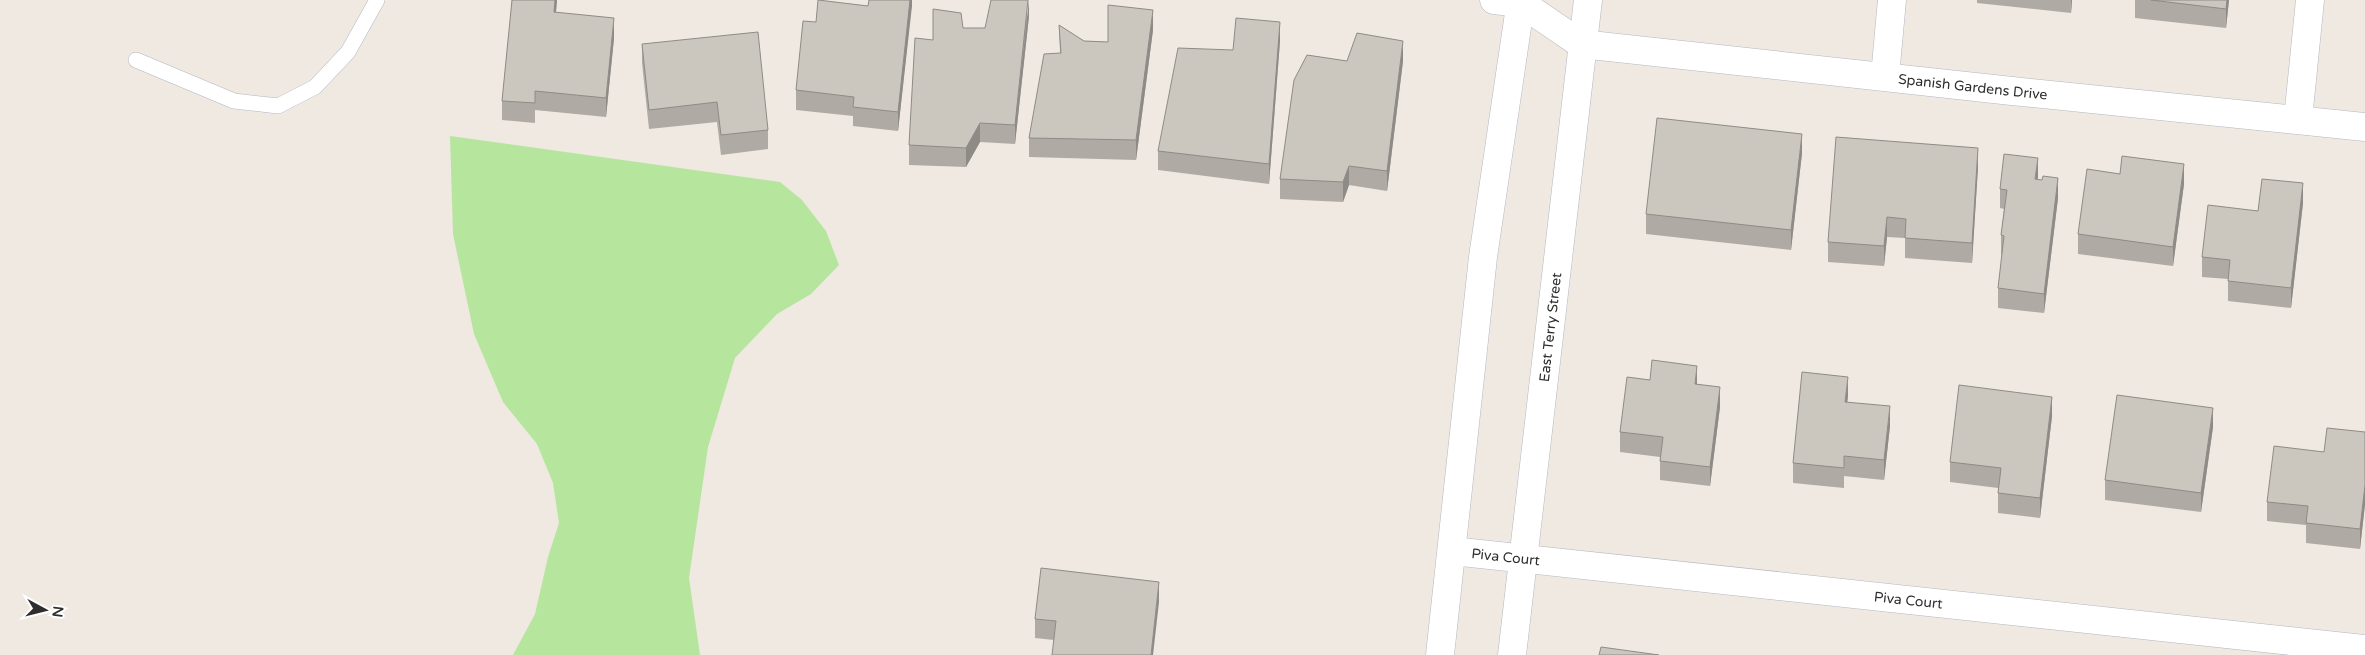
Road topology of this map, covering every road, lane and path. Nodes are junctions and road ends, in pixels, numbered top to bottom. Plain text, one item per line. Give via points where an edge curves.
1 (376, 0) edge
2 (1588, 0) edge
3 (1892, 0) edge
4 (2310, 0) edge
5 (1512, 1) edge
6 (1581, 44) junction
7 (136, 60) dead end
8 (1885, 76) junction
9 (2298, 119) junction
10 (2365, 127) edge
11 (1452, 551) junction
12 (1522, 559) junction
13 (2365, 649) edge
14 (1440, 655) edge
15 (1512, 655) edge

1 - 7 lane via 348,52 315,87 278,106 234,101
2 - 6 street, East Terry Street
3 - 8 street
4 - 9 street
5 - 6 street
5 - 11 street
6 - 8 street, Spanish Gardens Drive
6 - 12 street, East Terry Street
8 - 9 street, Spanish Gardens Drive via 2012,92
9 - 10 street, Spanish Gardens Drive
11 - 12 street, Piva Court
11 - 14 street
12 - 13 street, Piva Court
12 - 15 street, East Terry Street

